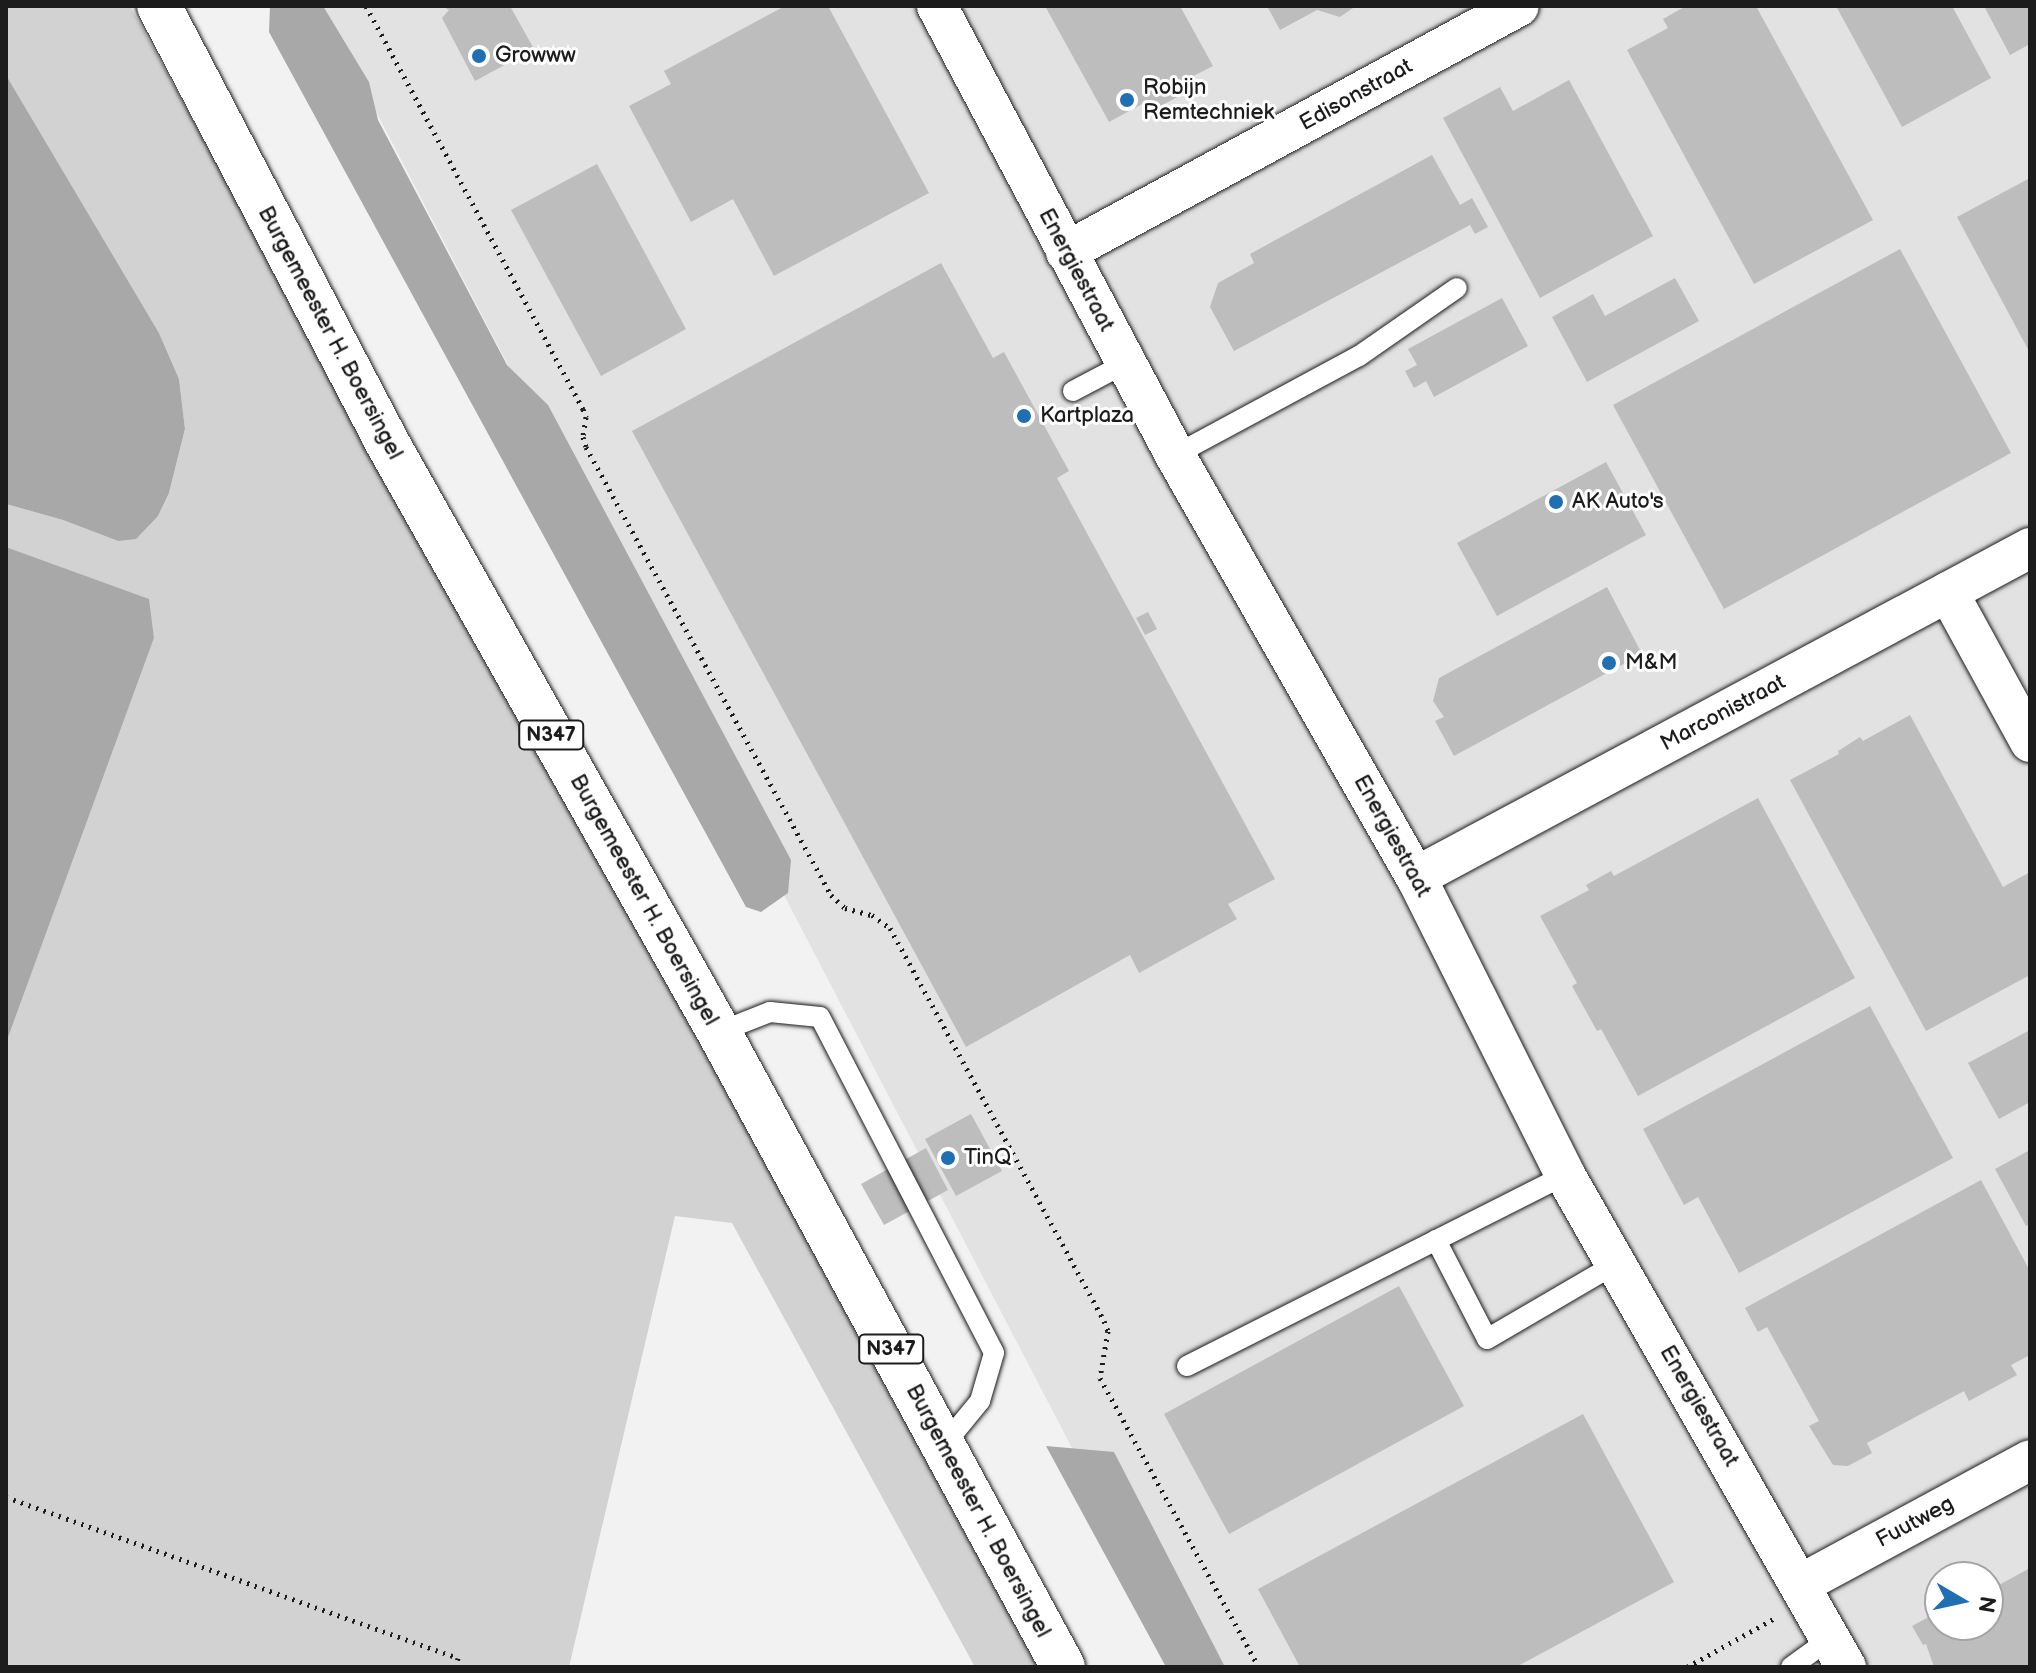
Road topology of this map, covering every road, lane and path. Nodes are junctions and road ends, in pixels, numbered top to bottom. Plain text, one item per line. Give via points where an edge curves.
1 (159, 6) edge
2 (366, 6) edge
3 (937, 6) edge
4 (1519, 6) edge
5 (1066, 252) junction
6 (1457, 288) dead end
7 (1126, 363) junction
8 (1073, 391) dead end
9 (1175, 455) junction
10 (2030, 548) edge
11 (1948, 592) junction
12 (2030, 742) edge
13 (1416, 877) junction
14 (719, 1032) junction
15 (1565, 1175) junction
16 (1436, 1240) junction
17 (1617, 1263) junction
18 (1187, 1366) dead end
19 (943, 1446) junction
20 (2030, 1460) edge
21 (6, 1497) edge
22 (1805, 1592) junction
23 (1838, 1653) edge
24 (456, 1667) edge
25 (1063, 1667) edge
26 (1259, 1667) edge
27 (1687, 1667) edge
28 (1791, 1667) edge

1 - 14 main road, Burgemeester H. Boersingel / N347 via 384,437
2 - 26 path via 583,409 586,447 831,895 845,908 872,915 890,928 1104,1321 1108,1331 1100,1378
3 - 5 street, Energiestraat
4 - 5 street, Edisonstraat
5 - 7 street, Energiestraat
6 - 9 lane via 1359,356
7 - 8 lane
7 - 9 street, Energiestraat
9 - 13 street, Energiestraat
10 - 11 street, Marconistraat
11 - 12 street
11 - 13 street, Marconistraat
13 - 15 street, Energiestraat
14 - 19 main road, Burgemeester H. Boersingel / N347
14 - 19 lane via 770,1012 820,1017 994,1353 980,1401
15 - 16 lane
15 - 17 street, Energiestraat
16 - 17 lane via 1487,1339
16 - 18 lane
17 - 22 street, Energiestraat
19 - 25 main road, Burgemeester H. Boersingel / N347
20 - 22 street, Fuutweg
21 - 24 path via 458,1658
22 - 23 street, Energiestraat
22 - 27 path
23 - 28 lane

